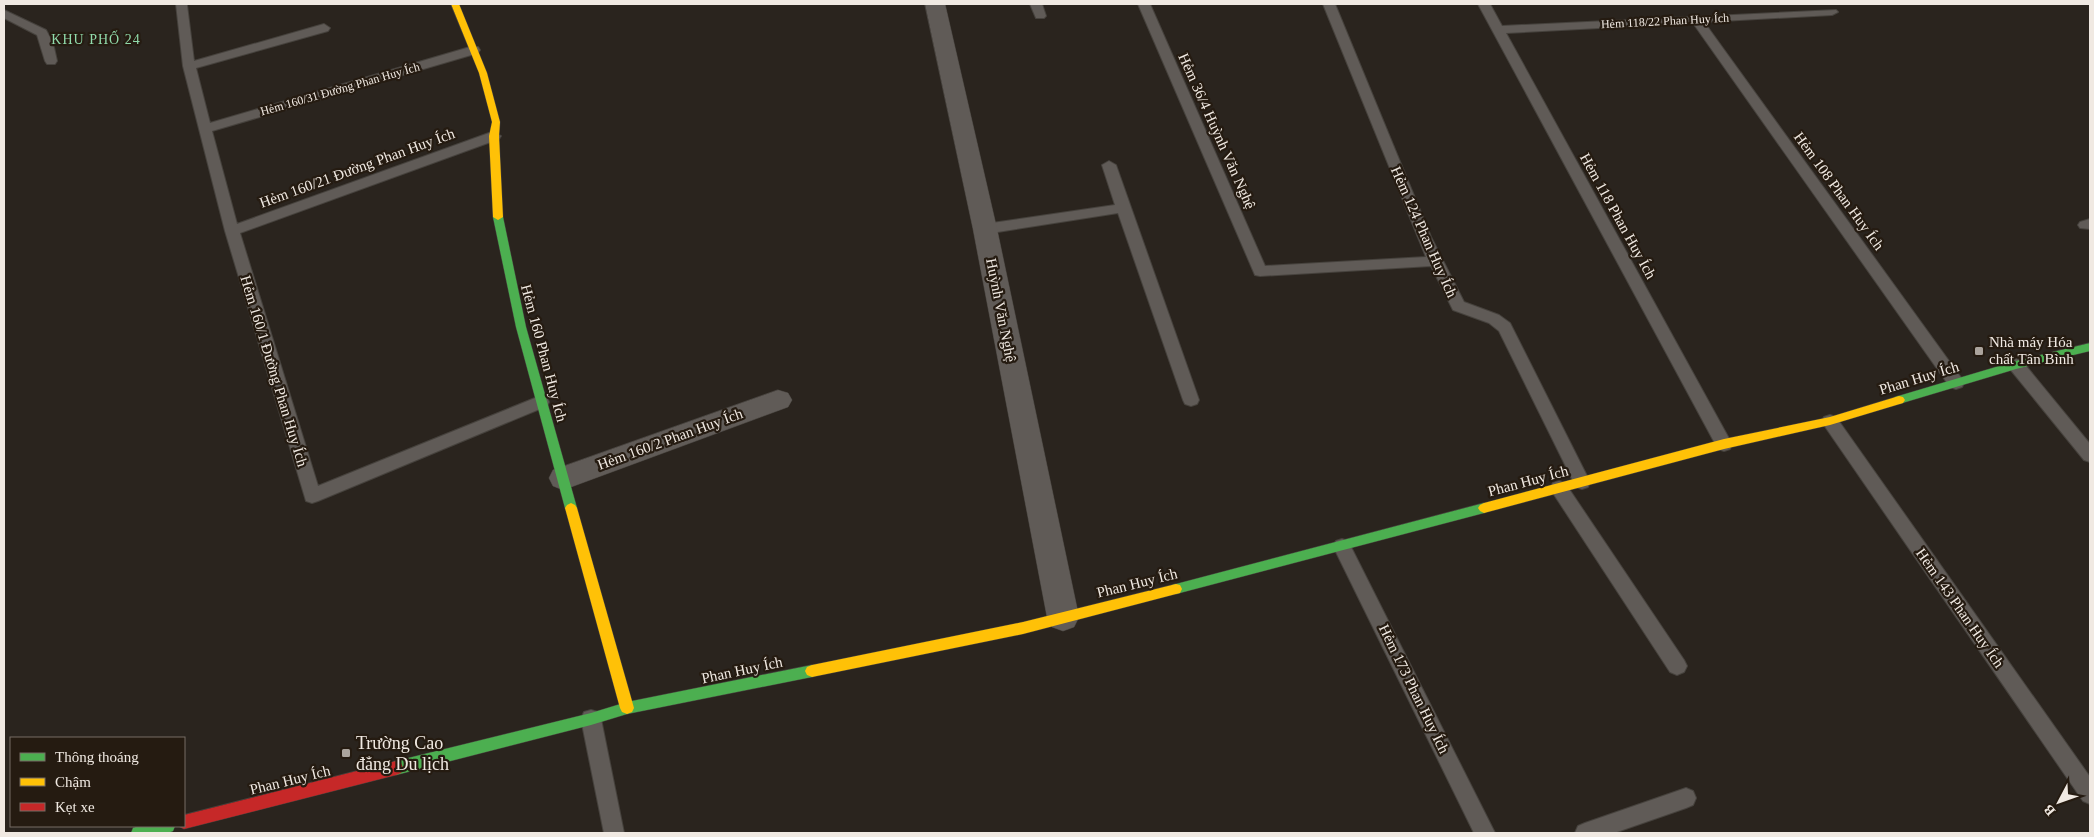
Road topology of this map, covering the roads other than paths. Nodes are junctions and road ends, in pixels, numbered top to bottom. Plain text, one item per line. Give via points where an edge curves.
1 (455, 4) edge
2 (935, 4) edge
3 (1036, 4) edge
4 (1144, 4) edge
5 (1329, 4) edge
6 (1484, 4) edge
7 (180, 5) dead end
8 (1832, 12) dead end
9 (4, 14) edge
10 (1040, 16) dead end
11 (1696, 19) junction
12 (324, 28) dead end
13 (1498, 30) junction
14 (474, 50) junction
15 (51, 61) dead end
16 (189, 66) junction
17 (205, 129) junction
18 (494, 136) junction
19 (1109, 165) dead end
20 (1123, 208) junction
21 (985, 229) junction
22 (232, 231) junction
23 (1436, 261) junction
24 (1260, 271) joint
25 (2090, 346) edge
26 (2016, 365) junction
27 (1956, 383) junction
28 (778, 400) dead end
29 (1190, 400) dead end
30 (541, 402) junction
31 (1830, 421) junction
32 (1724, 444) junction
33 (2090, 455) edge
34 (563, 478) junction
35 (1582, 482) junction
36 (1559, 488) junction
37 (1342, 546) junction
38 (1063, 617) junction
39 (1676, 666) dead end
40 (627, 708) junction
41 (591, 719) junction
42 (2090, 794) edge
43 (1686, 798) dead end
44 (185, 822) edge
45 (164, 827) edge
46 (138, 833) edge
47 (614, 833) edge
48 (1485, 833) edge
49 (1585, 833) edge

1 - 14 main road, Hẻm 160 Phan Huy Ích
2 - 21 street, Huỳnh Văn Nghệ
3 - 10 lane
4 - 24 lane, Hẻm 36/4 Huỳnh Văn Nghệ
5 - 23 lane, Hẻm 124 Phan Huy Ích
6 - 13 lane, Hẻm 118 Phan Huy Ích
7 - 16 lane, Hẻm 160/1 Đường Phan Huy Ích
8 - 11 lane, Hẻm 118/22 Phan Huy Ích
9 - 15 lane via 42,33
11 - 13 lane, Hẻm 118/22 Phan Huy Ích
11 - 27 lane, Hẻm 108 Phan Huy Ích
12 - 16 lane
13 - 32 lane, Hẻm 118 Phan Huy Ích
14 - 17 lane, Hẻm 160/31 Đường Phan Huy Ích
14 - 18 main road, Hẻm 160 Phan Huy Ích via 496,122
16 - 17 lane, Hẻm 160/1 Đường Phan Huy Ích
17 - 22 lane, Hẻm 160/1 Đường Phan Huy Ích
18 - 22 lane, Hẻm 160/21 Đường Phan Huy Ích
18 - 30 main road, Hẻm 160 Phan Huy Ích via 497,213 505,260
19 - 20 lane
20 - 21 lane
20 - 29 lane
21 - 38 street, Huỳnh Văn Nghệ
22 - 30 lane, Hẻm 160/1 Đường Phan Huy Ích via 312,496
23 - 24 lane
23 - 35 lane, Hẻm 124 Phan Huy Ích via 1458,306 1494,319 1505,327
25 - 26 main road, Phan Huy Ích
26 - 27 main road, Phan Huy Ích
26 - 33 lane
27 - 31 main road, Phan Huy Ích
28 - 34 street, Hẻm 160/2 Phan Huy Ích
30 - 34 main road, Hẻm 160 Phan Huy Ích
31 - 32 main road, Phan Huy Ích
31 - 42 lane, Hẻm 143 Phan Huy Ích
32 - 35 main road, Phan Huy Ích
34 - 40 main road, Hẻm 160 Phan Huy Ích
35 - 36 main road, Phan Huy Ích
36 - 37 main road, Phan Huy Ích
36 - 39 lane
37 - 38 main road, Phan Huy Ích
37 - 48 lane, Hẻm 173 Phan Huy Ích
38 - 40 main road, Phan Huy Ích via 1023,628
40 - 41 main road, Phan Huy Ích
41 - 44 main road, Phan Huy Ích
41 - 47 lane
43 - 49 lane
45 - 46 main road

